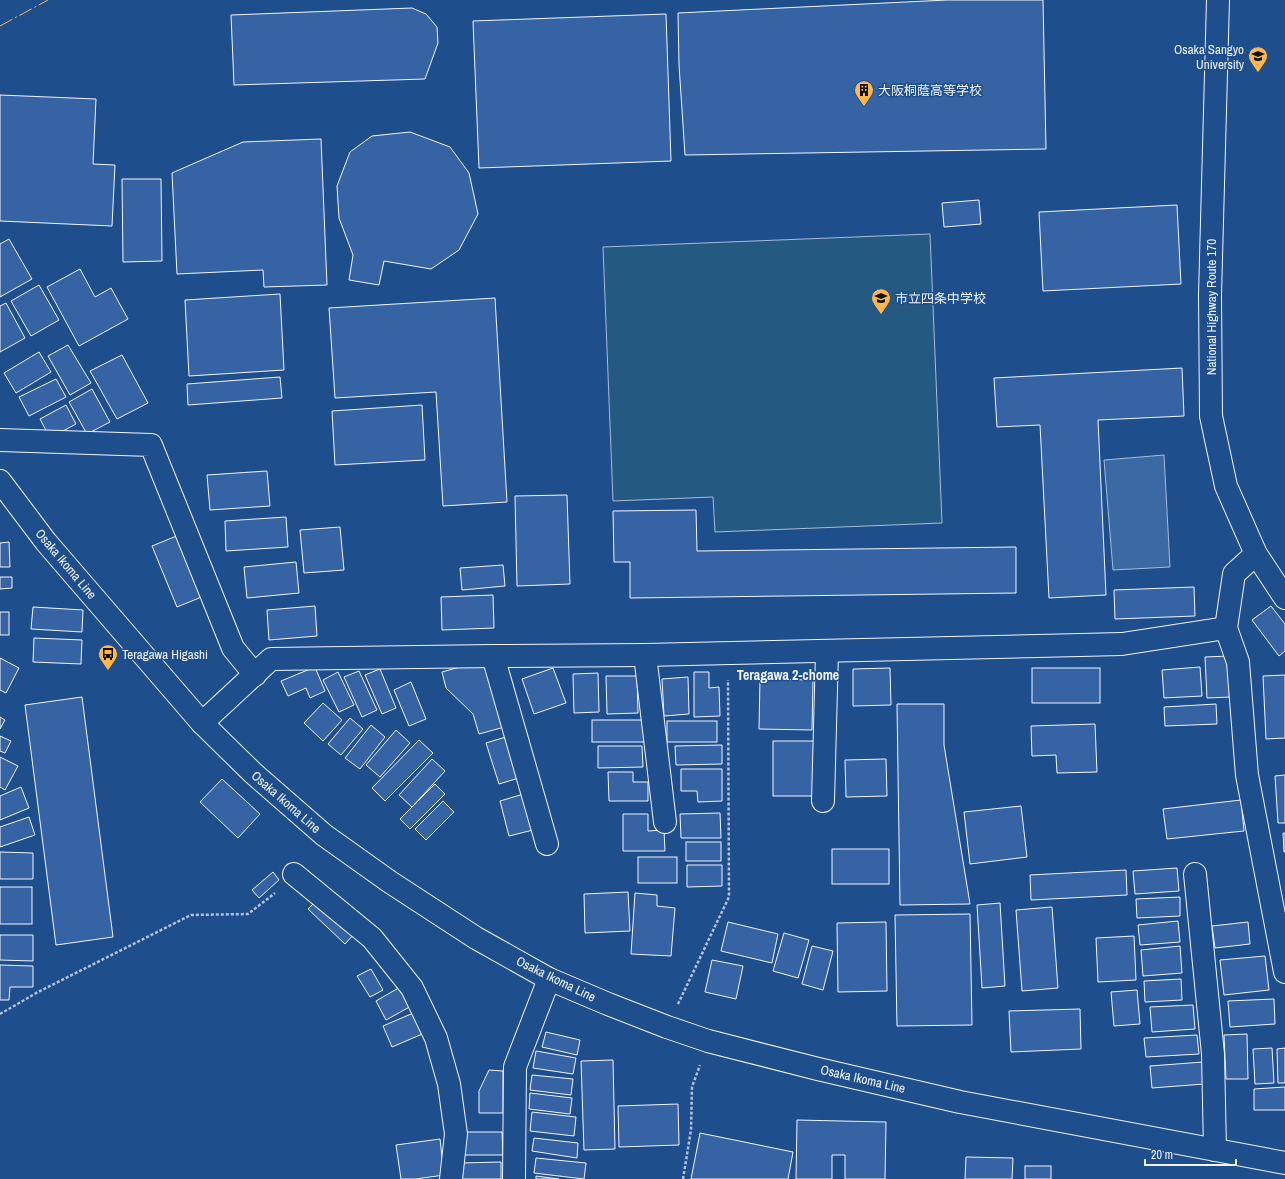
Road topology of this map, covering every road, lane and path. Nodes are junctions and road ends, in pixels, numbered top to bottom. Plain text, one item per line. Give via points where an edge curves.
1 (1218, 0) edge
2 (0, 440) edge
3 (0, 481) edge
4 (1256, 554) junction
5 (1285, 598) edge
6 (1226, 628) junction
7 (728, 652) junction
8 (826, 652) junction
9 (493, 656) junction
10 (645, 656) junction
11 (255, 675) junction
12 (202, 723) junction
13 (823, 800) dead end
14 (665, 822) dead end
15 (547, 844) dead end
16 (294, 874) joint
17 (1194, 874) dead end
18 (1285, 972) edge
19 (549, 979) junction
20 (0, 1014) edge
21 (667, 1028) junction
22 (708, 1041) junction
23 (1215, 1150) junction
24 (1285, 1163) edge
25 (451, 1179) edge
26 (514, 1179) edge
27 (683, 1179) edge

1 - 4 main road, National Highway Route 170 via 1210,295 1211,416 1226,486
2 - 11 main road via 151,445 233,648
3 - 12 main road, Osaka Ikoma Line via 46,542
4 - 5 main road, National Highway Route 170
4 - 6 main road via 1234,574
6 - 8 main road via 1122,644
6 - 18 main road via 1238,662 1247,775
7 - 8 main road
7 - 10 main road
7 - 21 path via 729,897
8 - 13 main road
9 - 10 main road
9 - 11 main road via 271,659
9 - 15 main road
10 - 14 main road
11 - 12 main road
12 - 19 main road, Osaka Ikoma Line via 253,773 324,835 476,938
16 - 20 path via 283,887 248,914 191,915 38,992
16 - 25 main road via 372,938 412,988 436,1038 449,1084 456,1134
17 - 23 main road via 1213,1054
19 - 21 main road, Osaka Ikoma Line
19 - 26 main road via 515,1067
21 - 22 main road, Osaka Ikoma Line
22 - 23 main road, Osaka Ikoma Line via 960,1102
22 - 27 path via 692,1087 691,1130
23 - 24 main road, Osaka Ikoma Line

